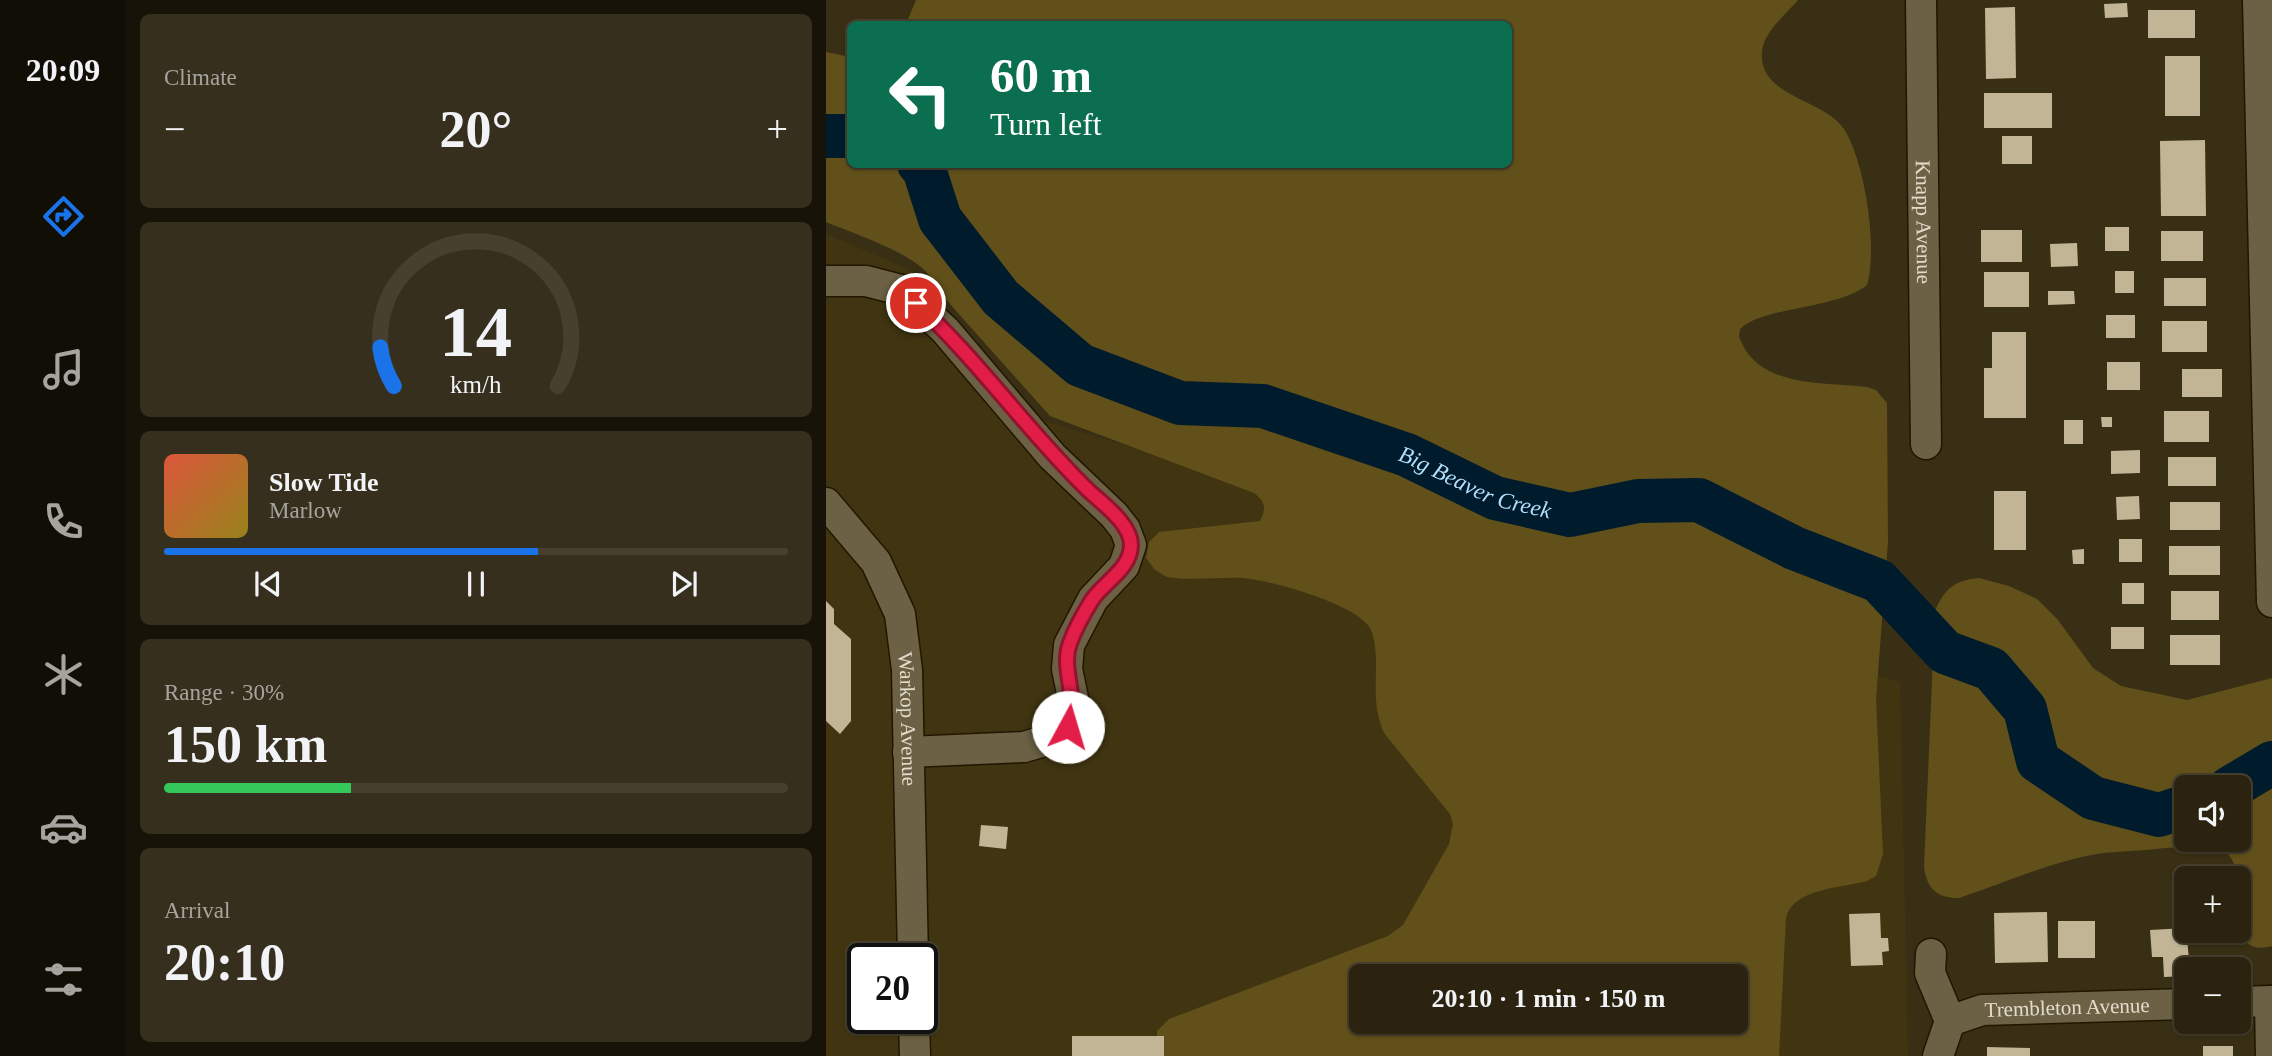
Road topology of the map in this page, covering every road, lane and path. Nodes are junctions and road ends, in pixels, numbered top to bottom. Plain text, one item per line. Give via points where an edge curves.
1 (1921, 0) edge
2 (2258, 0) edge
3 (826, 281) edge
4 (1926, 444) dead end
5 (826, 503) edge
6 (2272, 602) edge
7 (908, 752) junction
8 (913, 943) edge
9 (1931, 954) dead end
10 (2271, 1001) edge
11 (2251, 1002) edge
12 (2174, 1004) edge
13 (1950, 1021) junction
14 (914, 1034) edge
15 (915, 1056) edge
16 (1938, 1056) edge
17 (2271, 1056) edge

1 - 4 street, Knapp Avenue
2 - 6 street
3 - 7 street via 866,281 901,290 945,330 1052,456 1114,514 1131,545 1124,565 1093,598 1069,645 1067,669 1074,703 1068,727 1058,737 1024,747
5 - 7 street, Warkop Avenue via 876,562 900,614 907,670
7 - 8 street, Warkop Avenue
9 - 13 street via 1930,973
10 - 11 street
10 - 17 street
12 - 13 street, Trembleton Avenue via 1982,1010
13 - 16 street
14 - 15 street

